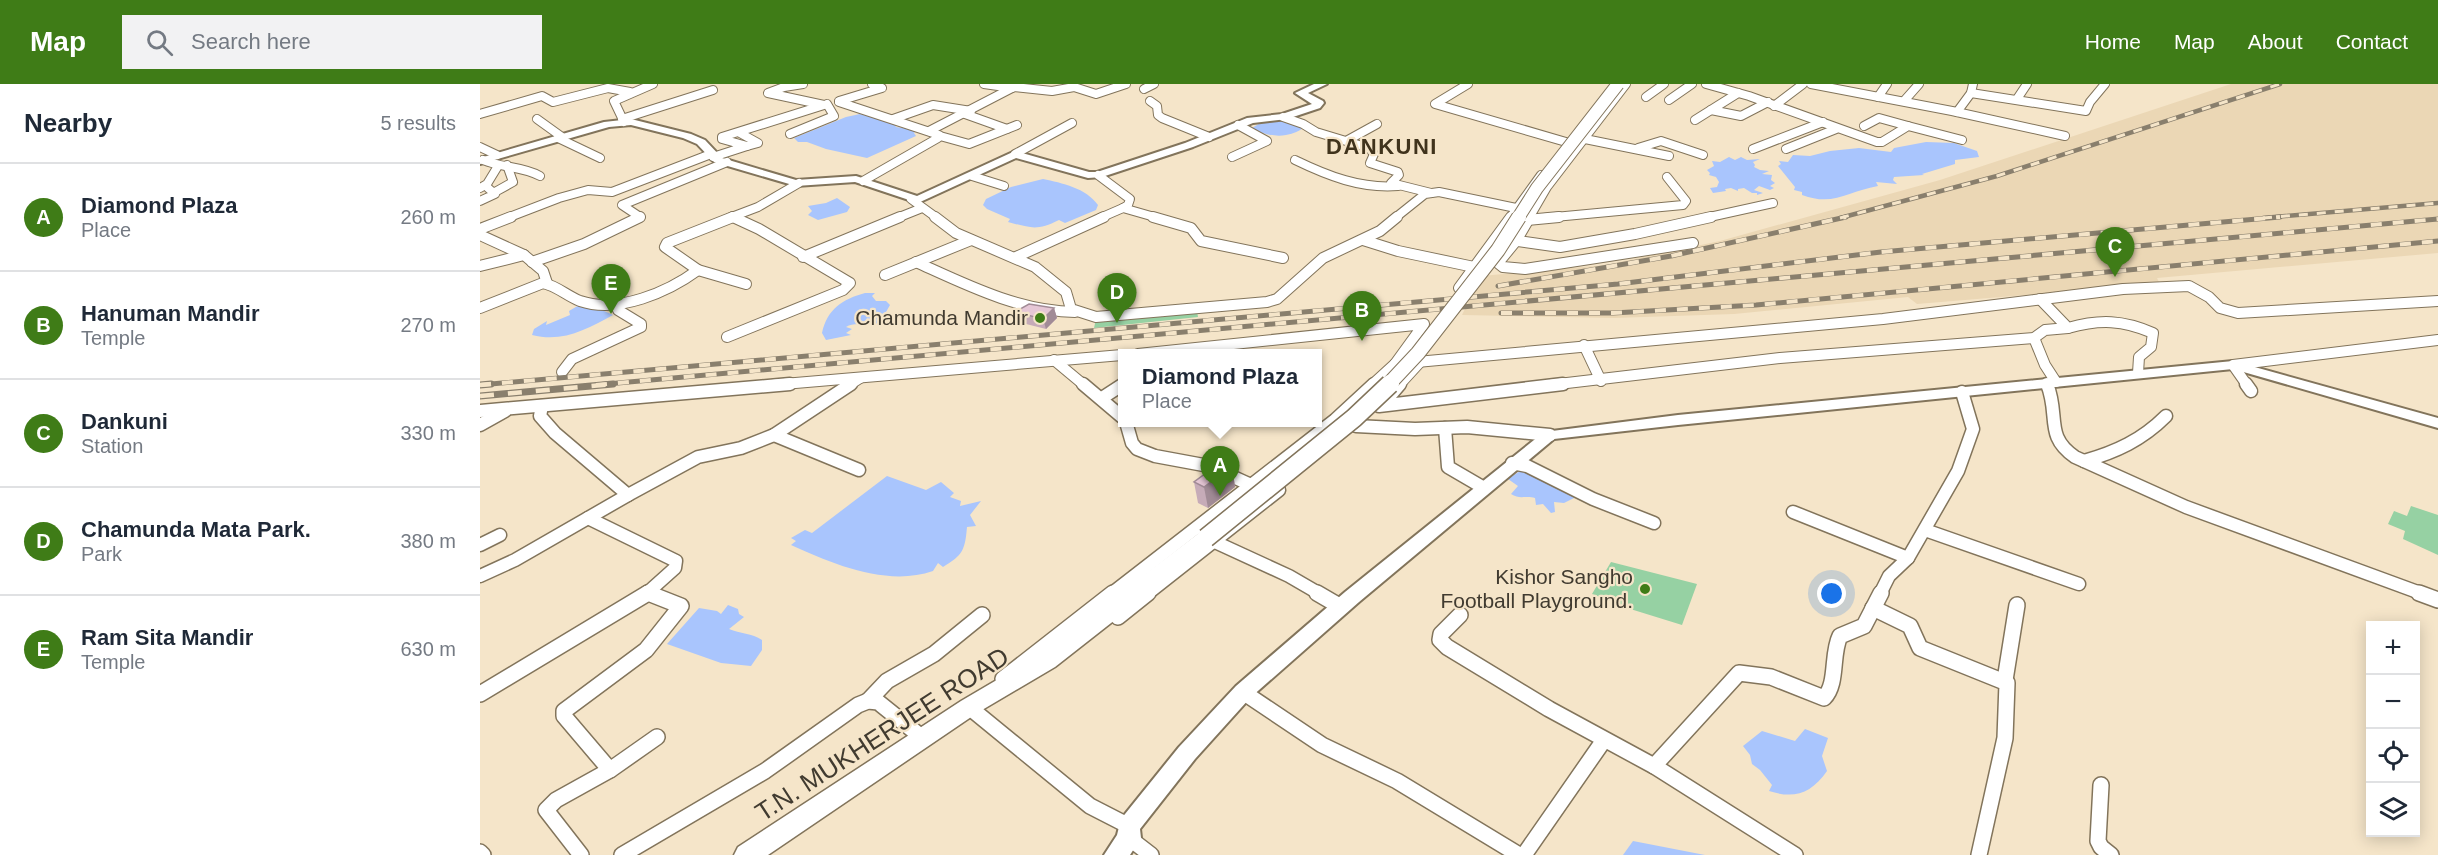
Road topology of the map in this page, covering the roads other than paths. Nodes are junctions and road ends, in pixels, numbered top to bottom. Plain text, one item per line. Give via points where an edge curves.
1 (604, 84) edge
2 (652, 84) edge
3 (803, 84) edge
4 (872, 84) edge
5 (984, 84) edge
6 (1126, 84) edge
7 (1154, 84) edge
8 (1322, 84) edge
9 (1468, 84) edge
10 (1612, 84) edge
11 (1618, 84) edge
12 (1626, 84) edge
13 (1664, 84) edge
14 (1692, 84) edge
15 (1706, 84) edge
16 (1803, 84) edge
17 (1811, 84) edge
18 (1887, 84) edge
19 (1919, 84) edge
20 (1973, 84) edge
21 (2027, 84) edge
22 (2105, 84) edge
23 (615, 88) junction
24 (1012, 88) junction
25 (1144, 89) dead end
26 (712, 90) dead end
27 (630, 92) junction
28 (1738, 93) junction
29 (1971, 93) junction
30 (1646, 97) dead end
31 (1878, 97) junction
32 (2017, 99) junction
33 (1669, 100) dead end
34 (1150, 101) dead end
35 (1904, 101) junction
36 (839, 102) junction
37 (1771, 104) junction
38 (825, 105) junction
39 (1711, 110) junction
40 (1957, 112) junction
41 (968, 113) junction
42 (480, 114) edge
43 (1283, 117) junction
44 (537, 119) dead end
45 (893, 119) junction
46 (623, 120) junction
47 (1695, 120) dead end
48 (1823, 122) junction
49 (1072, 123) dead end
50 (1377, 124) dead end
51 (1017, 125) dead end
52 (1238, 125) junction
53 (1864, 126) dead end
54 (1908, 126) junction
55 (1007, 129) junction
56 (1836, 129) junction
57 (929, 131) junction
58 (737, 132) junction
59 (790, 134) dead end
60 (940, 136) junction
61 (2065, 136) dead end
62 (560, 137) junction
63 (1209, 137) junction
64 (1585, 139) junction
65 (1348, 140) junction
66 (1962, 140) dead end
67 (1566, 142) junction
68 (747, 146) junction
69 (480, 147) edge
70 (1753, 149) dead end
71 (1786, 149) dead end
72 (1636, 150) junction
73 (1015, 154) junction
74 (712, 155) junction
75 (1702, 155) dead end
76 (1669, 156) dead end
77 (1232, 157) dead end
78 (600, 158) dead end
79 (1294, 160) dead end
80 (481, 161) edge
81 (501, 162) junction
82 (727, 162) junction
83 (1098, 175) junction
84 (540, 176) dead end
85 (972, 176) junction
86 (1667, 177) dead end
87 (863, 181) junction
88 (799, 183) junction
89 (1004, 186) dead end
90 (1398, 186) junction
91 (482, 187) edge
92 (495, 192) junction
93 (1431, 193) junction
94 (911, 199) junction
95 (480, 201) edge
96 (1773, 203) dead end
97 (1123, 207) junction
98 (922, 208) junction
99 (1516, 208) junction
100 (733, 217) junction
101 (1527, 220) junction
102 (480, 229) edge
103 (480, 235) edge
104 (1498, 237) junction
105 (971, 240) junction
106 (1363, 240) junction
107 (1516, 241) junction
108 (1693, 243) dead end
109 (803, 257) junction
110 (1016, 257) junction
111 (1282, 258) dead end
112 (528, 259) junction
113 (916, 262) junction
114 (480, 266) edge
115 (1474, 267) junction
116 (698, 270) junction
117 (885, 274) dead end
118 (547, 283) junction
119 (746, 284) dead end
120 (1459, 288) dead end
121 (2040, 299) junction
122 (2438, 300) edge
123 (616, 305) junction
124 (480, 308) edge
125 (1075, 312) junction
126 (2068, 328) junction
127 (727, 336) dead end
128 (2034, 338) junction
129 (2438, 340) edge
130 (1584, 345) junction
131 (1193, 349) edge
132 (1118, 355) edge
133 (1054, 360) junction
134 (1421, 361) junction
135 (1395, 364) junction
136 (2233, 365) junction
137 (562, 372) dead end
138 (2138, 373) junction
139 (861, 377) junction
140 (1601, 381) junction
141 (2051, 383) junction
142 (1118, 388) edge
143 (2251, 391) dead end
144 (1962, 392) junction
145 (1102, 398) junction
146 (542, 406) junction
147 (1379, 406) junction
148 (508, 409) junction
149 (480, 411) edge
150 (1118, 413) edge
151 (2166, 416) dead end
152 (2438, 423) edge
153 (480, 425) edge
154 (1356, 426) junction
155 (1127, 427) edge
156 (1445, 428) junction
157 (774, 435) junction
158 (1550, 435) junction
159 (2084, 461) junction
160 (1512, 463) junction
161 (859, 470) dead end
162 (1251, 485) junction
163 (1484, 488) junction
164 (628, 495) junction
165 (1793, 512) dead end
166 (588, 518) junction
167 (1654, 523) dead end
168 (1925, 530) junction
169 (500, 535) dead end
170 (1215, 542) junction
171 (480, 545) edge
172 (1908, 558) junction
173 (480, 576) edge
174 (2079, 584) dead end
175 (648, 593) junction
176 (2438, 600) edge
177 (2017, 605) dead end
178 (1341, 607) junction
179 (1873, 608) junction
180 (982, 615) dead end
181 (1460, 615) dead end
182 (2005, 680) junction
183 (1243, 692) junction
184 (480, 694) edge
185 (868, 700) junction
186 (973, 705) junction
187 (657, 737) dead end
188 (924, 739) junction
189 (1604, 740) junction
190 (1654, 766) junction
191 (610, 770) junction
192 (2102, 785) dead end
193 (1124, 839) edge
194 (581, 855) edge
195 (622, 855) edge
196 (747, 855) edge
197 (1151, 855) edge
198 (1519, 855) edge
199 (1524, 855) edge
200 (1795, 855) edge
201 (1979, 855) edge
202 (2111, 855) edge

1 - 23 street
2 - 27 street
3 - 38 street via 768,93
4 - 36 street via 882,88
5 - 24 street
6 - 24 street via 1095,94 1074,87 1052,91
7 - 25 street
8 - 43 street via 1300,93 1318,105
9 - 67 street via 1435,104
10 - 67 street
11 - 186 main road, T.N. MUKHERJEE ROAD, bridge via 1537,188 1498,250 1391,383 1354,418 1210,535 1047,661
12 - 64 street
13 - 30 street
14 - 33 street
15 - 28 street
16 - 37 street via 1783,101
17 - 31 street
18 - 31 street
19 - 35 street
20 - 29 street
21 - 32 street
22 - 32 street via 2086,111
23 - 27 street
23 - 42 street via 553,102 542,96
24 - 41 street
26 - 46 street
27 - 46 street via 613,103
28 - 37 street
28 - 39 street
29 - 32 street
29 - 40 street
31 - 35 street
34 - 63 street via 1162,118
35 - 40 street
36 - 38 street
36 - 45 street
37 - 39 street via 1741,116
37 - 48 street
38 - 58 street
38 - 59 street via 834,116
39 - 47 street
40 - 61 street
41 - 45 street via 933,105
41 - 55 street
41 - 57 street
43 - 52 street
43 - 65 street via 1316,132
44 - 62 street
45 - 57 street
46 - 62 street
46 - 74 street via 687,135 701,142
48 - 56 street
48 - 70 street
49 - 73 street
50 - 65 street
51 - 55 street
52 - 63 street
52 - 77 street via 1267,141
53 - 54 street via 1879,118
54 - 56 street via 1880,142
54 - 66 street
55 - 60 street via 969,144
56 - 71 street
57 - 60 street
58 - 68 street via 758,143
58 - 68 street via 721,138
60 - 87 street
62 - 78 street
62 - 81 street
63 - 83 street
64 - 72 street
64 - 101 street
65 - 90 street via 1373,151 1371,163 1375,166 1398,172 1391,183
67 - 99 street
68 - 74 street
69 - 81 street
72 - 75 street via 1661,141
72 - 76 street
73 - 83 street
73 - 85 street
74 - 82 street
74 - 102 street via 610,193 590,189 578,192
79 - 90 street via 1348,182 1380,188
80 - 81 street
81 - 84 street via 524,166
81 - 91 street
81 - 92 street via 513,182
82 - 88 street
82 - 112 street via 622,205 640,216 638,219 584,244
83 - 97 street via 1130,199
85 - 89 street
85 - 94 street via 926,197
86 - 101 street via 1686,201 1683,205
87 - 88 street via 847,178
87 - 94 street
88 - 100 street
90 - 93 street
91 - 92 street
92 - 95 street
93 - 99 street
93 - 106 street
94 - 98 street
96 - 107 street via 1560,247
97 - 110 street
97 - 111 street via 1191,228 1202,241
98 - 105 street
98 - 109 street
99 - 104 street
100 - 109 street
100 - 116 street via 665,245
101 - 107 street
103 - 112 street
104 - 107 street
104 - 115 street
105 - 110 street
105 - 113 street
106 - 115 street
106 - 125 street via 1323,258 1284,293 1267,302 1096,317
107 - 108 street via 1498,261 1503,267 1536,268
109 - 127 street via 850,283 849,286
110 - 125 street via 1062,287
112 - 114 street via 511,257
112 - 118 street via 547,276
113 - 117 street
113 - 125 street via 1042,311
115 - 120 street
116 - 119 street
116 - 123 street
118 - 123 street via 584,302
118 - 124 street
121 - 122 street via 2182,286 2195,288 2227,312 2238,313
121 - 126 street
121 - 130 street via 1883,319
123 - 137 street via 641,327 572,359
126 - 128 street via 2049,328
126 - 138 street via 2108,319 2153,333 2151,347 2139,357
128 - 140 street via 1780,358
128 - 141 street
129 - 136 street
130 - 134 street
130 - 140 street
131 - 135 street via 1424,324
132 - 133 street
133 - 139 street
133 - 145 street
134 - 135 street
134 - 147 street
135 - 162 street via 1335,420
136 - 138 street
136 - 143 street
136 - 152 street
138 - 141 street
139 - 146 street
139 - 157 street
140 - 147 street
141 - 144 street
141 - 159 street via 2056,439 2062,448
142 - 145 street
144 - 158 street
144 - 168 street via 1973,429 1971,441 1959,471
145 - 150 street
146 - 148 street
146 - 164 street via 540,416 555,433
147 - 154 street
148 - 149 street
148 - 153 street
151 - 159 street via 2141,439
154 - 156 street
154 - 170 street
155 - 162 street via 1137,449 1209,466
156 - 158 street
156 - 163 street via 1448,467
157 - 161 street
157 - 164 street via 741,448 698,457
158 - 160 street
159 - 176 street via 2186,507
160 - 163 street
160 - 167 street via 1527,466 1593,500
162 - 186 street
163 - 178 street
164 - 166 street
165 - 172 street
166 - 173 street
166 - 175 street via 676,561 675,568
168 - 172 street
168 - 174 street
169 - 171 street
170 - 178 street via 1288,576
170 - 186 street via 1069,653 998,699
172 - 179 street via 1889,576
175 - 184 street
175 - 191 street via 681,606 646,650 564,711 564,716
177 - 182 street
178 - 183 street
179 - 182 street via 1910,626 1916,643 1929,654
179 - 190 street via 1864,626 1839,636 1830,692 1824,698 1761,675 1739,673
180 - 185 street via 939,650 886,681
181 - 189 street via 1442,634 1440,640 1446,646
182 - 201 street via 2009,687 2005,738
183 - 193 street via 1186,753
183 - 198 street via 1322,745 1397,781
185 - 188 street via 878,702
185 - 195 street via 765,771
186 - 188 main road, T.N. MUKHERJEE ROAD
186 - 193 street
187 - 191 street
188 - 196 main road, T.N. MUKHERJEE ROAD
189 - 190 street
189 - 199 street
190 - 200 street
191 - 194 street via 556,800 546,810
192 - 202 street via 2098,840
193 - 197 street

